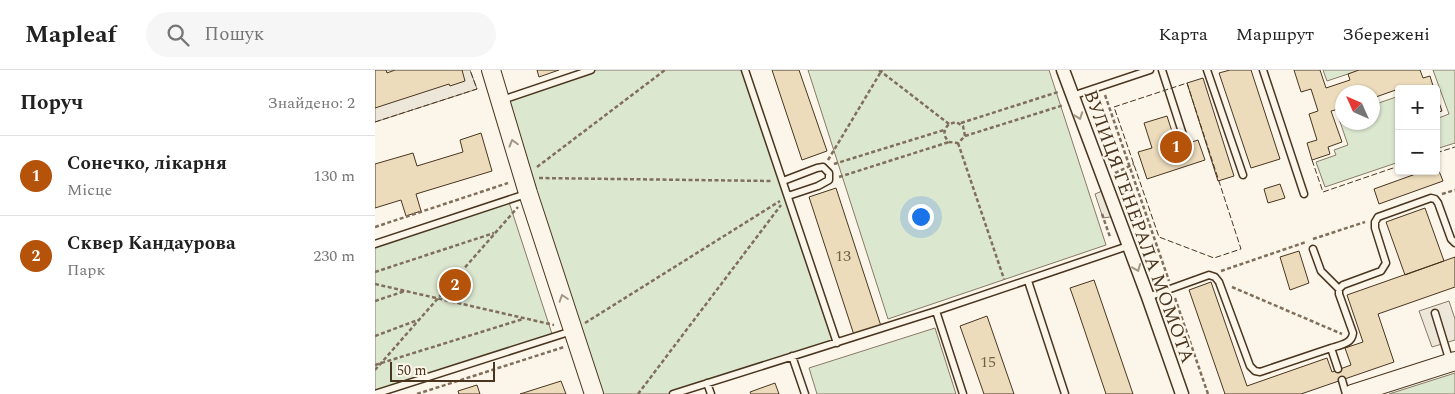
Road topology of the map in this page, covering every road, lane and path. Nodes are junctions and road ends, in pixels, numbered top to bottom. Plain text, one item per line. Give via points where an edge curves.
1 (491, 70) edge
2 (591, 70) edge
3 (665, 70) edge
4 (745, 70) edge
5 (1063, 70) edge
6 (1150, 70) edge
7 (1162, 70) edge
8 (1207, 70) edge
9 (1263, 70) edge
10 (881, 71) edge
11 (1102, 86) junction
12 (1072, 95) junction
13 (501, 100) junction
14 (960, 123) junction
15 (949, 124) junction
16 (944, 130) junction
17 (1183, 135) dead end
18 (965, 136) junction
19 (949, 142) junction
20 (958, 143) junction
21 (823, 167) junction
22 (1243, 175) dead end
23 (829, 180) junction
24 (783, 181) junction
25 (524, 192) junction
26 (1304, 194) dead end
27 (788, 196) junction
28 (1378, 217) junction
29 (1103, 218) dead end
30 (375, 227) edge
31 (495, 232) junction
32 (1455, 243) edge
33 (375, 244) edge
34 (1128, 246) junction
35 (1313, 249) dead end
36 (1115, 250) junction
37 (375, 272) edge
38 (1209, 275) junction
39 (1027, 281) junction
40 (1219, 282) junction
41 (375, 284) edge
42 (1007, 288) junction
43 (1172, 289) dead end
44 (1339, 289) junction
45 (405, 291) junction
46 (1148, 297) junction
47 (437, 298) junction
48 (1175, 298) dead end
49 (375, 301) edge
50 (935, 312) junction
51 (1435, 312) dead end
52 (525, 318) junction
53 (419, 319) junction
54 (570, 333) junction
55 (375, 336) edge
56 (1352, 338) junction
57 (837, 343) junction
58 (1331, 348) junction
59 (792, 356) junction
60 (1453, 362) edge
61 (380, 364) junction
62 (375, 366) edge
63 (1338, 369) dead end
64 (375, 370) edge
65 (707, 383) junction
66 (1347, 387) edge
67 (375, 394) edge
68 (417, 394) edge
69 (594, 394) edge
70 (638, 394) edge
71 (673, 394) edge
72 (711, 394) edge
73 (805, 394) edge
74 (963, 394) edge
75 (1065, 394) edge
76 (1182, 394) edge
77 (1208, 394) edge
78 (1346, 394) edge

1 - 13 street
2 - 13 lane
3 - 25 path
4 - 24 lane
5 - 12 street, ВУЛИЦЯ ГЕНЕРАЛА МОМОТА
6 - 11 lane
7 - 17 lane
8 - 22 lane
9 - 26 lane
10 - 15 path
10 - 21 path
11 - 12 lane
11 - 43 path
12 - 14 path
12 - 18 path
12 -> 34 street, ВУЛИЦЯ ГЕНЕРАЛА МОМОТА
25 -> 13 street
14 - 15 path
14 - 18 path via 965,129
15 - 16 path
16 - 19 path
16 - 21 path
18 - 20 path
19 - 20 path
19 - 23 path
20 - 42 path
21 - 23 lane via 829,173
21 - 24 lane
23 - 27 lane
24 - 25 path
24 - 27 lane
25 - 30 path
25 - 31 path
25 - 33 lane
54 -> 25 street
27 - 54 path
27 - 57 lane
27 - 70 path
28 - 32 lane via 1435,199
28 - 38 path
28 - 44 lane via 1375,228 1385,268
29 - 36 path
31 - 37 path
31 - 47 path
34 - 36 lane
34 -> 46 street, ВУЛИЦЯ ГЕНЕРАЛА МОМОТА
35 - 44 lane via 1321,271
36 - 39 lane
38 - 40 lane
38 - 46 lane
39 - 42 lane
39 - 75 lane
40 - 56 path
40 - 58 lane via 1250,366 1255,371
41 - 45 path
42 - 50 lane
44 - 56 lane
45 - 47 path
45 - 49 path
46 - 76 street, ВУЛИЦЯ ГЕНЕРАЛА МОМОТА
47 - 52 path
47 - 53 path
48 - 77 path
50 - 57 lane
50 - 74 lane
51 - 60 lane
52 - 54 path
52 - 61 path
53 - 55 path
53 - 61 path
54 - 67 lane
54 - 68 path
54 - 69 street
56 - 58 lane
57 - 59 lane
58 - 63 lane
59 - 65 lane
59 - 73 lane
60 - 66 street
61 - 62 path
61 - 64 path
65 - 71 lane
65 - 72 lane
66 - 78 lane

